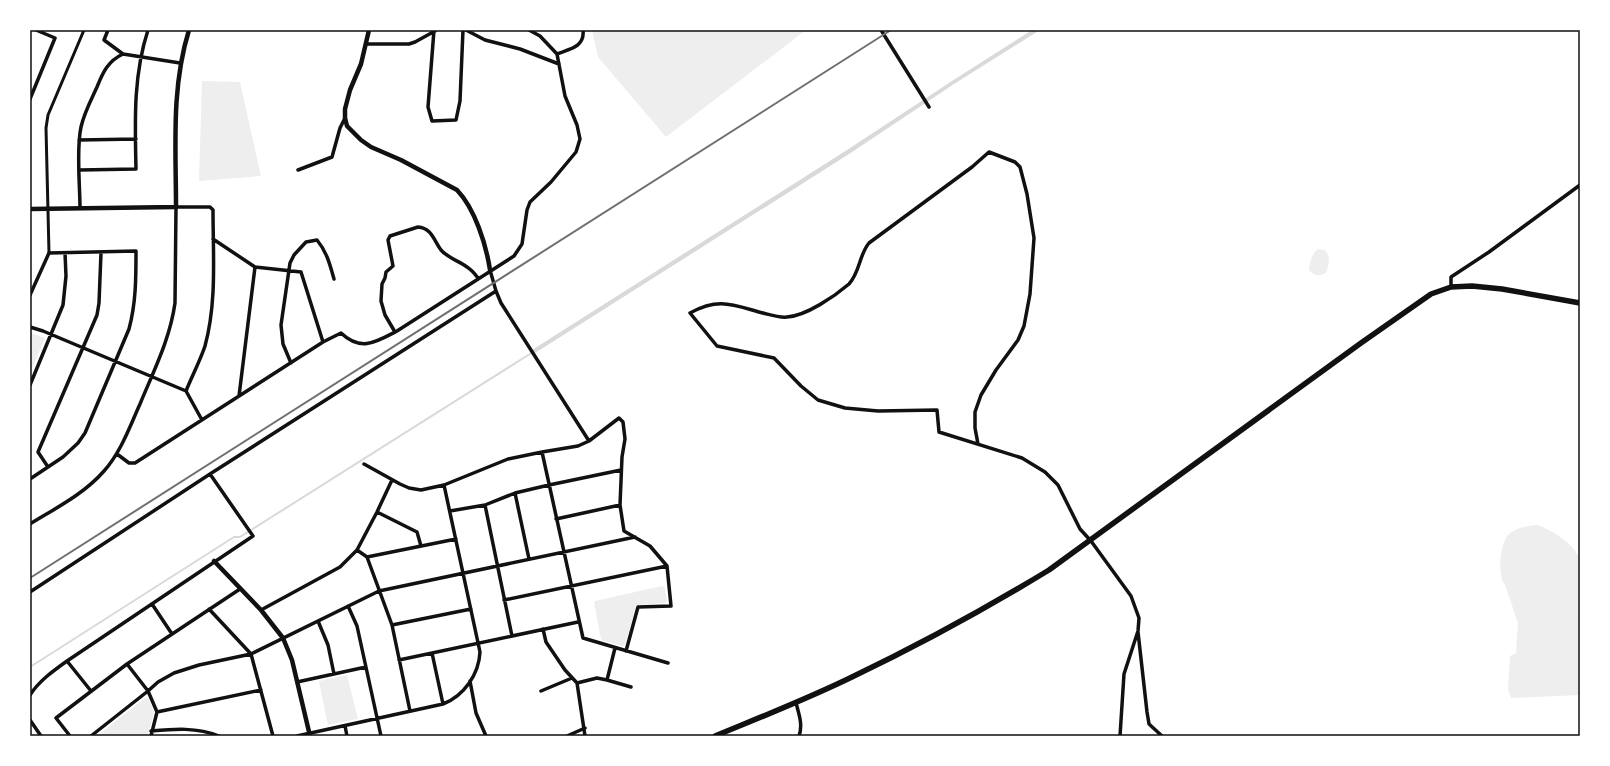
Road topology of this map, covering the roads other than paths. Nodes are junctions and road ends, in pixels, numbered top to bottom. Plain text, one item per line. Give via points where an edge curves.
1 (36, 30) edge
2 (84, 30) edge
3 (108, 30) edge
4 (148, 30) edge
5 (189, 30) edge
6 (369, 30) edge
7 (435, 30) edge
8 (464, 30) edge
9 (529, 30) edge
10 (583, 30) edge
11 (881, 30) edge
12 (366, 44) junction
13 (123, 54) junction
14 (557, 54) junction
15 (141, 56) junction
16 (180, 63) junction
17 (559, 64) junction
18 (30, 99) edge
19 (928, 106) dead end
20 (345, 118) junction
21 (79, 140) junction
22 (136, 140) junction
23 (80, 170) junction
24 (298, 170) dead end
25 (1580, 185) edge
26 (176, 207) junction
27 (47, 208) junction
28 (80, 208) junction
29 (30, 209) edge
30 (213, 239) junction
31 (49, 253) junction
32 (65, 253) junction
33 (101, 253) junction
34 (255, 267) junction
35 (289, 270) junction
36 (490, 270) junction
37 (478, 278) junction
38 (334, 279) dead end
39 (1451, 287) junction
40 (496, 291) junction
41 (30, 295) edge
42 (1580, 303) edge
43 (30, 327) edge
44 (395, 332) junction
45 (51, 334) junction
46 (323, 342) junction
47 (84, 348) junction
48 (116, 361) junction
49 (291, 363) junction
50 (151, 377) junction
51 (30, 385) edge
52 (186, 391) junction
53 (239, 396) junction
54 (202, 420) junction
55 (589, 441) junction
56 (978, 444) junction
57 (542, 452) junction
58 (117, 454) junction
59 (364, 464) dead end
60 (48, 467) junction
61 (621, 470) junction
62 (210, 474) junction
63 (30, 479) edge
64 (392, 480) junction
65 (444, 485) junction
66 (549, 485) junction
67 (515, 493) junction
68 (620, 505) junction
69 (485, 506) junction
70 (450, 511) junction
71 (377, 512) junction
72 (556, 519) junction
73 (30, 524) edge
74 (635, 536) junction
75 (456, 539) junction
76 (1091, 541) junction
77 (421, 546) junction
78 (357, 550) junction
79 (563, 552) junction
80 (367, 557) junction
81 (529, 559) junction
82 (214, 561) junction
83 (497, 566) junction
84 (666, 566) junction
85 (464, 573) junction
86 (570, 586) junction
87 (240, 589) junction
88 (379, 591) junction
89 (30, 592) edge
90 (504, 600) junction
91 (152, 604) junction
92 (348, 606) junction
93 (471, 608) junction
94 (209, 609) junction
95 (261, 610) junction
96 (318, 621) junction
97 (578, 622) junction
98 (392, 625) junction
99 (543, 629) junction
100 (1138, 631) junction
101 (172, 634) junction
102 (512, 636) junction
103 (283, 638) junction
104 (478, 643) junction
105 (615, 648) junction
106 (626, 651) junction
107 (432, 653) junction
108 (251, 654) junction
109 (399, 660) junction
110 (67, 661) junction
111 (668, 663) dead end
112 (127, 664) junction
113 (366, 667) junction
114 (334, 674) junction
115 (572, 678) junction
116 (607, 680) junction
117 (470, 681) junction
118 (297, 682) junction
119 (577, 683) junction
120 (631, 687) dead end
121 (261, 690) junction
122 (91, 691) junction
123 (148, 691) junction
124 (541, 691) dead end
125 (30, 696) edge
126 (796, 703) junction
127 (443, 704) junction
128 (157, 712) junction
129 (410, 712) junction
130 (378, 719) junction
131 (30, 720) edge
132 (345, 726) junction
133 (585, 728) junction
134 (151, 731) junction
135 (309, 735) edge
136 (42, 736) edge
137 (70, 736) edge
138 (91, 736) edge
139 (151, 736) edge
140 (219, 736) edge
141 (273, 736) edge
142 (296, 736) edge
143 (347, 736) edge
144 (381, 736) edge
145 (486, 736) edge
146 (567, 736) edge
147 (585, 736) edge
148 (716, 736) edge
149 (799, 736) edge
150 (1120, 736) edge
151 (1162, 736) edge

1 - 18 street via 55,38
2 - 27 street via 48,115
3 - 13 street via 104,40
4 - 15 street
5 - 16 street
6 - 12 street
7 - 8 street via 428,107 432,121 456,120 460,100
7 - 12 street via 409,44
8 - 17 street via 485,40 520,49
9 - 14 street via 540,36
10 - 14 street via 583,39 578,47
11 - 19 street
12 - 20 street via 344,109
13 - 15 street
13 - 21 street via 106,67 86,111
14 - 17 street
15 - 16 street
15 - 22 street via 137,80
16 - 26 street via 175,105
17 - 36 street via 565,96 580,131 576,152 530,202 519,250 514,256
20 - 24 street via 332,157
20 - 36 street via 347,126 361,140 449,185 463,196 486,248
21 - 22 street
21 - 23 street
22 - 23 street via 136,169
23 - 28 street
25 - 39 street via 1451,278
26 - 28 street
26 - 30 street via 210,207 213,210
26 - 50 street via 173,318
27 - 28 street
27 - 29 street
27 - 31 street
30 - 34 street
30 - 52 street via 210,320 204,347
31 - 32 street
31 - 41 street
32 - 33 street
32 - 45 street via 65,296
33 - 47 street via 99,303
33 - 48 street via 136,251 133,314
34 - 35 street
34 - 53 street
35 - 38 street via 300,247 306,242 317,240 328,258
35 - 46 street via 301,272
35 - 49 street via 281,325 283,344
36 - 37 street
36 - 40 street
37 - 44 street
37 - 44 street via 468,267 441,250 436,239 423,227 390,236 388,240 393,266 386,272 381,301 385,315
39 - 42 main road via 1485,287
39 - 76 main road via 1431,294 1417,303
40 - 55 street via 501,303
40 - 62 street
43 - 45 street
44 - 46 street via 367,344 353,343 341,333
45 - 47 street
45 - 51 street
46 - 49 street
47 - 48 street
47 - 60 street via 38,452
48 - 50 street
48 - 60 street via 85,433 63,457
49 - 53 street
50 - 52 street
50 - 58 street
52 - 54 street
53 - 54 street
54 - 58 street via 135,463 129,463
55 - 57 street via 578,446
55 - 61 street via 619,418 623,422 625,439
56 - 56 street via 938,432 937,410 878,411 845,408 818,400 774,358 717,346 690,313 703,306 730,304 773,315 787,317 798,314 828,300 850,283 857,271 863,250 869,243 972,168 989,152 1015,162 1020,167 1027,194 1034,238 1030,294 1024,326 1018,340 981,395 975,412
56 - 76 street via 1022,458 1045,472 1058,485 1080,528
57 - 65 street via 508,459
57 - 66 street
58 - 73 street via 92,484
59 - 64 street
60 - 63 street
61 - 66 street
61 - 68 street
62 - 82 street via 253,536
62 - 89 street
64 - 65 street via 409,488 421,490
64 - 71 street
65 - 70 street
66 - 67 street
66 - 72 street
67 - 69 street
67 - 81 street
68 - 72 street
68 - 74 street via 624,531
69 - 70 street
69 - 83 street
70 - 75 street
71 - 77 street via 417,532
71 - 78 street
72 - 79 street
74 - 79 street
74 - 84 street via 650,546
75 - 77 street
75 - 85 street
76 - 100 street via 1132,596 1139,618
76 - 126 main road via 1049,570 947,629
77 - 80 street
78 - 80 street
78 - 95 street via 340,567
79 - 81 street
79 - 86 street
80 - 88 street
81 - 83 street
82 - 87 street
82 - 91 street
83 - 85 street
83 - 90 street
84 - 86 street
84 - 106 street via 671,606 638,607
85 - 88 street
85 - 93 street
86 - 90 street
86 - 97 street
87 - 94 street
87 - 95 street
88 - 92 street
88 - 98 street
90 - 102 street
91 - 101 street
91 - 110 street
92 - 96 street
92 - 113 street via 357,626
93 - 98 street
93 - 104 street
94 - 101 street
94 - 108 street
95 - 103 street
96 - 103 street
96 - 114 street via 328,645
97 - 99 street
97 - 105 street via 583,638
98 - 109 street
99 - 102 street
99 - 115 street via 546,642
100 - 150 street via 1124,674
100 - 151 street via 1149,724
101 - 112 street
102 - 104 street
103 - 108 street
103 - 118 street
104 - 107 street
104 - 117 street via 479,667
105 - 106 street
105 - 116 street
106 - 111 street
107 - 109 street
107 - 127 street
108 - 121 street
108 - 123 street via 174,673
109 - 129 street
110 - 122 street
110 - 125 street via 46,677
112 - 122 street
112 - 123 street
113 - 114 street
113 - 130 street
114 - 118 street
115 - 119 street
115 - 124 street
116 - 119 street via 596,678
116 - 120 street
117 - 127 street via 450,701
117 - 145 street via 476,713
118 - 135 street
119 - 133 street
121 - 128 street
121 - 141 street
122 - 137 street via 56,718
123 - 128 street
123 - 138 street
126 - 148 main road
126 - 149 street via 801,730
127 - 129 street
128 - 134 street
129 - 130 street
130 - 132 street
130 - 144 street
131 - 136 street
132 - 135 street
132 - 143 street
133 - 146 street
133 - 147 street
134 - 139 street
134 - 140 street via 182,728
135 - 142 street

